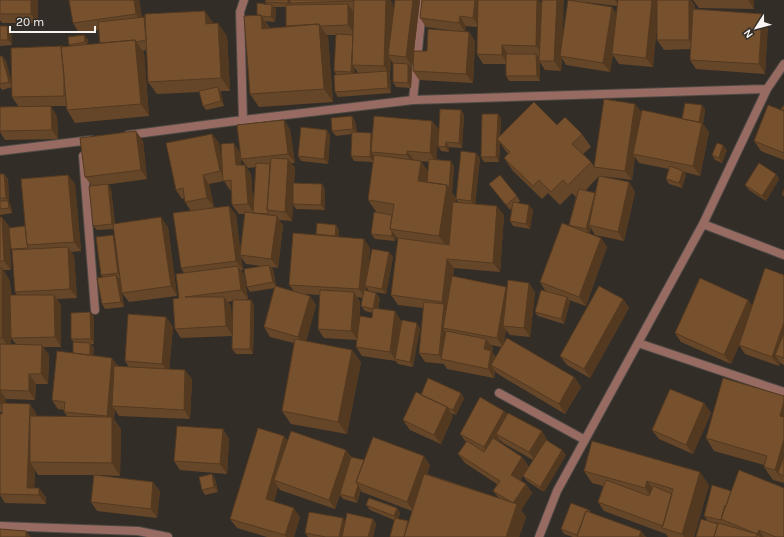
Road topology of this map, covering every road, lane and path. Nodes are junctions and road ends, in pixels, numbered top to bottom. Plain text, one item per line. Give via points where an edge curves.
1 (244, 0) edge
2 (423, 0) edge
3 (784, 64) edge
4 (767, 89) junction
5 (413, 100) junction
6 (243, 120) junction
7 (120, 136) edge
8 (97, 139) edge
9 (82, 141) junction
10 (0, 151) edge
11 (703, 224) junction
12 (784, 254) edge
13 (95, 310) dead end
14 (638, 343) junction
15 (784, 392) edge
16 (498, 393) dead end
17 (585, 440) junction
18 (0, 526) edge
19 (168, 537) edge
20 (539, 537) edge

1 - 6 street via 240,12
2 - 5 street
3 - 4 street
4 - 5 street
4 - 11 street
5 - 6 street
6 - 7 street
8 - 9 street
9 - 10 street
9 - 13 street
11 - 12 street
11 - 14 street
14 - 15 street
14 - 17 street
16 - 17 street
17 - 20 street via 557,491
18 - 19 street via 138,531

